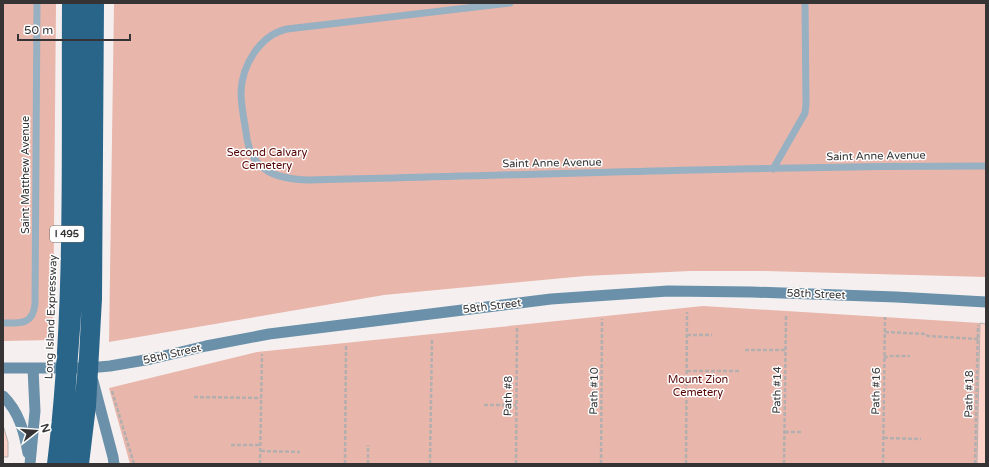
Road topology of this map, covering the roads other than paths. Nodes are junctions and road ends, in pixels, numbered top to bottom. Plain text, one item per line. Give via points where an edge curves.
1 (37, 3) edge
2 (68, 3) edge
3 (77, 3) edge
4 (89, 3) edge
5 (98, 3) edge
6 (510, 3) edge
7 (805, 3) edge
8 (986, 166) edge
9 (773, 169) junction
10 (82, 301) junction
11 (986, 302) edge
12 (3, 323) edge
13 (3, 368) edge
14 (33, 368) junction
15 (88, 368) junction
16 (3, 396) edge
17 (30, 464) edge
18 (59, 464) edge
19 (74, 464) edge
20 (83, 464) edge
21 (114, 464) edge

1 - 12 lane, Saint Matthew Avenue via 35,304 33,314 27,320
2 - 18 highway, Long Island Expressway / I 495, bridge via 66,301 59,414
3 - 10 highway
4 - 10 highway
5 - 20 highway, I 495, bridge via 95,314 90,406
6 - 9 lane, Saint Anne Avenue via 287,29 266,38 254,53 242,85 250,151 261,166 273,174 309,180
7 - 9 lane via 805,113
8 - 9 lane, Saint Anne Avenue
10 - 18 highway, bridge
10 - 19 highway, bridge via 85,357
11 - 15 main road, 58th Street via 668,291 551,299 269,334 129,363
13 - 14 main road, 58th Street
14 - 15 main road, 58th Street
14 - 17 main road via 35,410
15 - 21 main road
16 - 17 main road via 13,407 22,424

